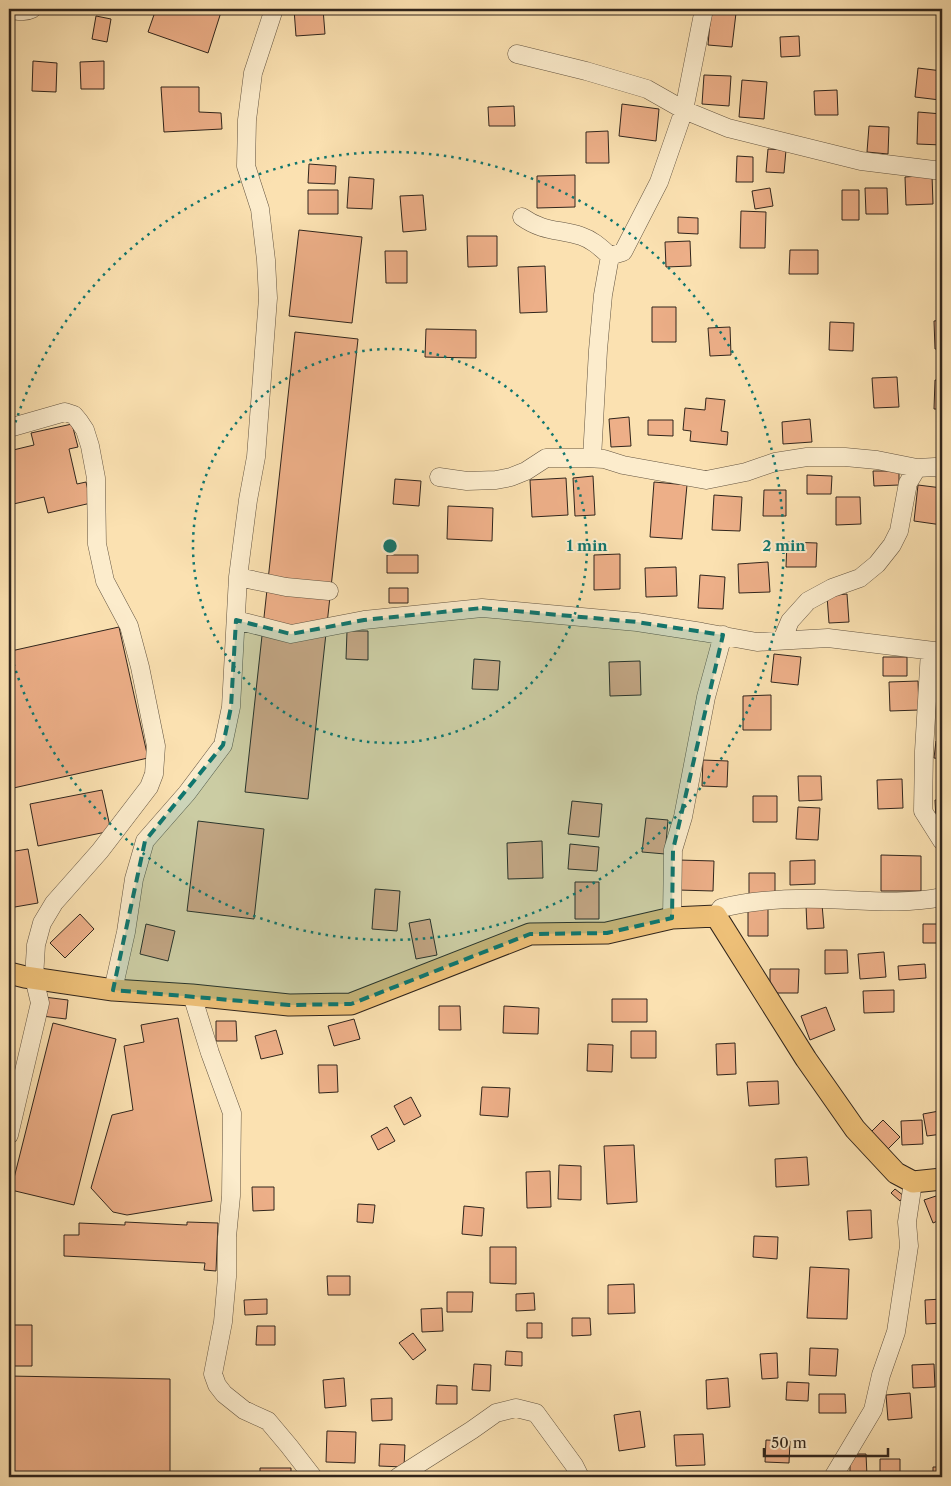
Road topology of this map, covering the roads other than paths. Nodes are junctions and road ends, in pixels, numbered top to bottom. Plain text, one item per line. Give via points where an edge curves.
1 (32, 9) edge
2 (274, 9) edge
3 (704, 9) edge
4 (9, 10) edge
5 (517, 54) dead end
6 (684, 110) junction
7 (942, 171) edge
8 (522, 217) dead end
9 (610, 256) junction
10 (9, 428) edge
11 (592, 458) junction
12 (917, 468) junction
13 (942, 469) edge
14 (439, 477) dead end
15 (238, 577) junction
16 (330, 591) dead end
17 (236, 620) junction
18 (723, 635) junction
19 (782, 640) junction
20 (936, 651) edge
21 (942, 841) edge
22 (942, 897) edge
23 (716, 916) junction
24 (672, 918) junction
25 (9, 973) edge
26 (34, 978) junction
27 (113, 990) junction
28 (192, 995) junction
29 (9, 1135) edge
30 (942, 1179) edge
31 (913, 1182) junction
32 (313, 1477) edge
33 (398, 1477) edge
34 (580, 1477) edge
35 (833, 1477) edge

1 - 4 street
2 - 15 street via 254,73 247,120 246,166 260,209 268,298 256,457
3 - 6 street
5 - 6 street via 647,89
6 - 7 street via 728,128 861,161
6 - 9 street via 659,182 623,252
8 - 9 street via 533,225 580,236
9 - 11 street via 598,350
10 - 26 street via 65,412 74,415 85,430 96,478 97,544 105,581 129,626 156,746 154,774 149,787 100,851 54,903 42,923 36,945
11 - 12 street via 706,480 807,457 877,460
11 - 14 street via 546,458 526,471 496,480 467,481
12 - 13 street
12 - 19 street via 908,483 899,531 892,545 860,578 808,601 790,621
15 - 16 street via 286,587
15 - 17 street
17 - 18 street via 291,634 364,620 482,608 637,622
17 - 27 street via 231,706 223,745 145,841 134,879
18 - 19 street via 757,642
18 - 24 street via 706,697 683,817 673,850
19 - 20 street via 828,638
20 - 21 street via 924,751 924,812
22 - 23 street via 886,902 822,898 749,902 721,908
23 - 24 main road
23 - 31 main road via 806,1059 855,1129 896,1173
24 - 28 main road via 607,933 530,934 351,1004 289,1005
25 - 26 main road
26 - 27 main road
26 - 29 street via 40,1003
27 - 28 main road
28 - 32 street via 232,1113 227,1277 213,1374 224,1394 244,1410 268,1421
30 - 31 main road
31 - 35 street via 907,1222 909,1246 896,1332 873,1410
33 - 34 street via 496,1413 516,1408 536,1414

